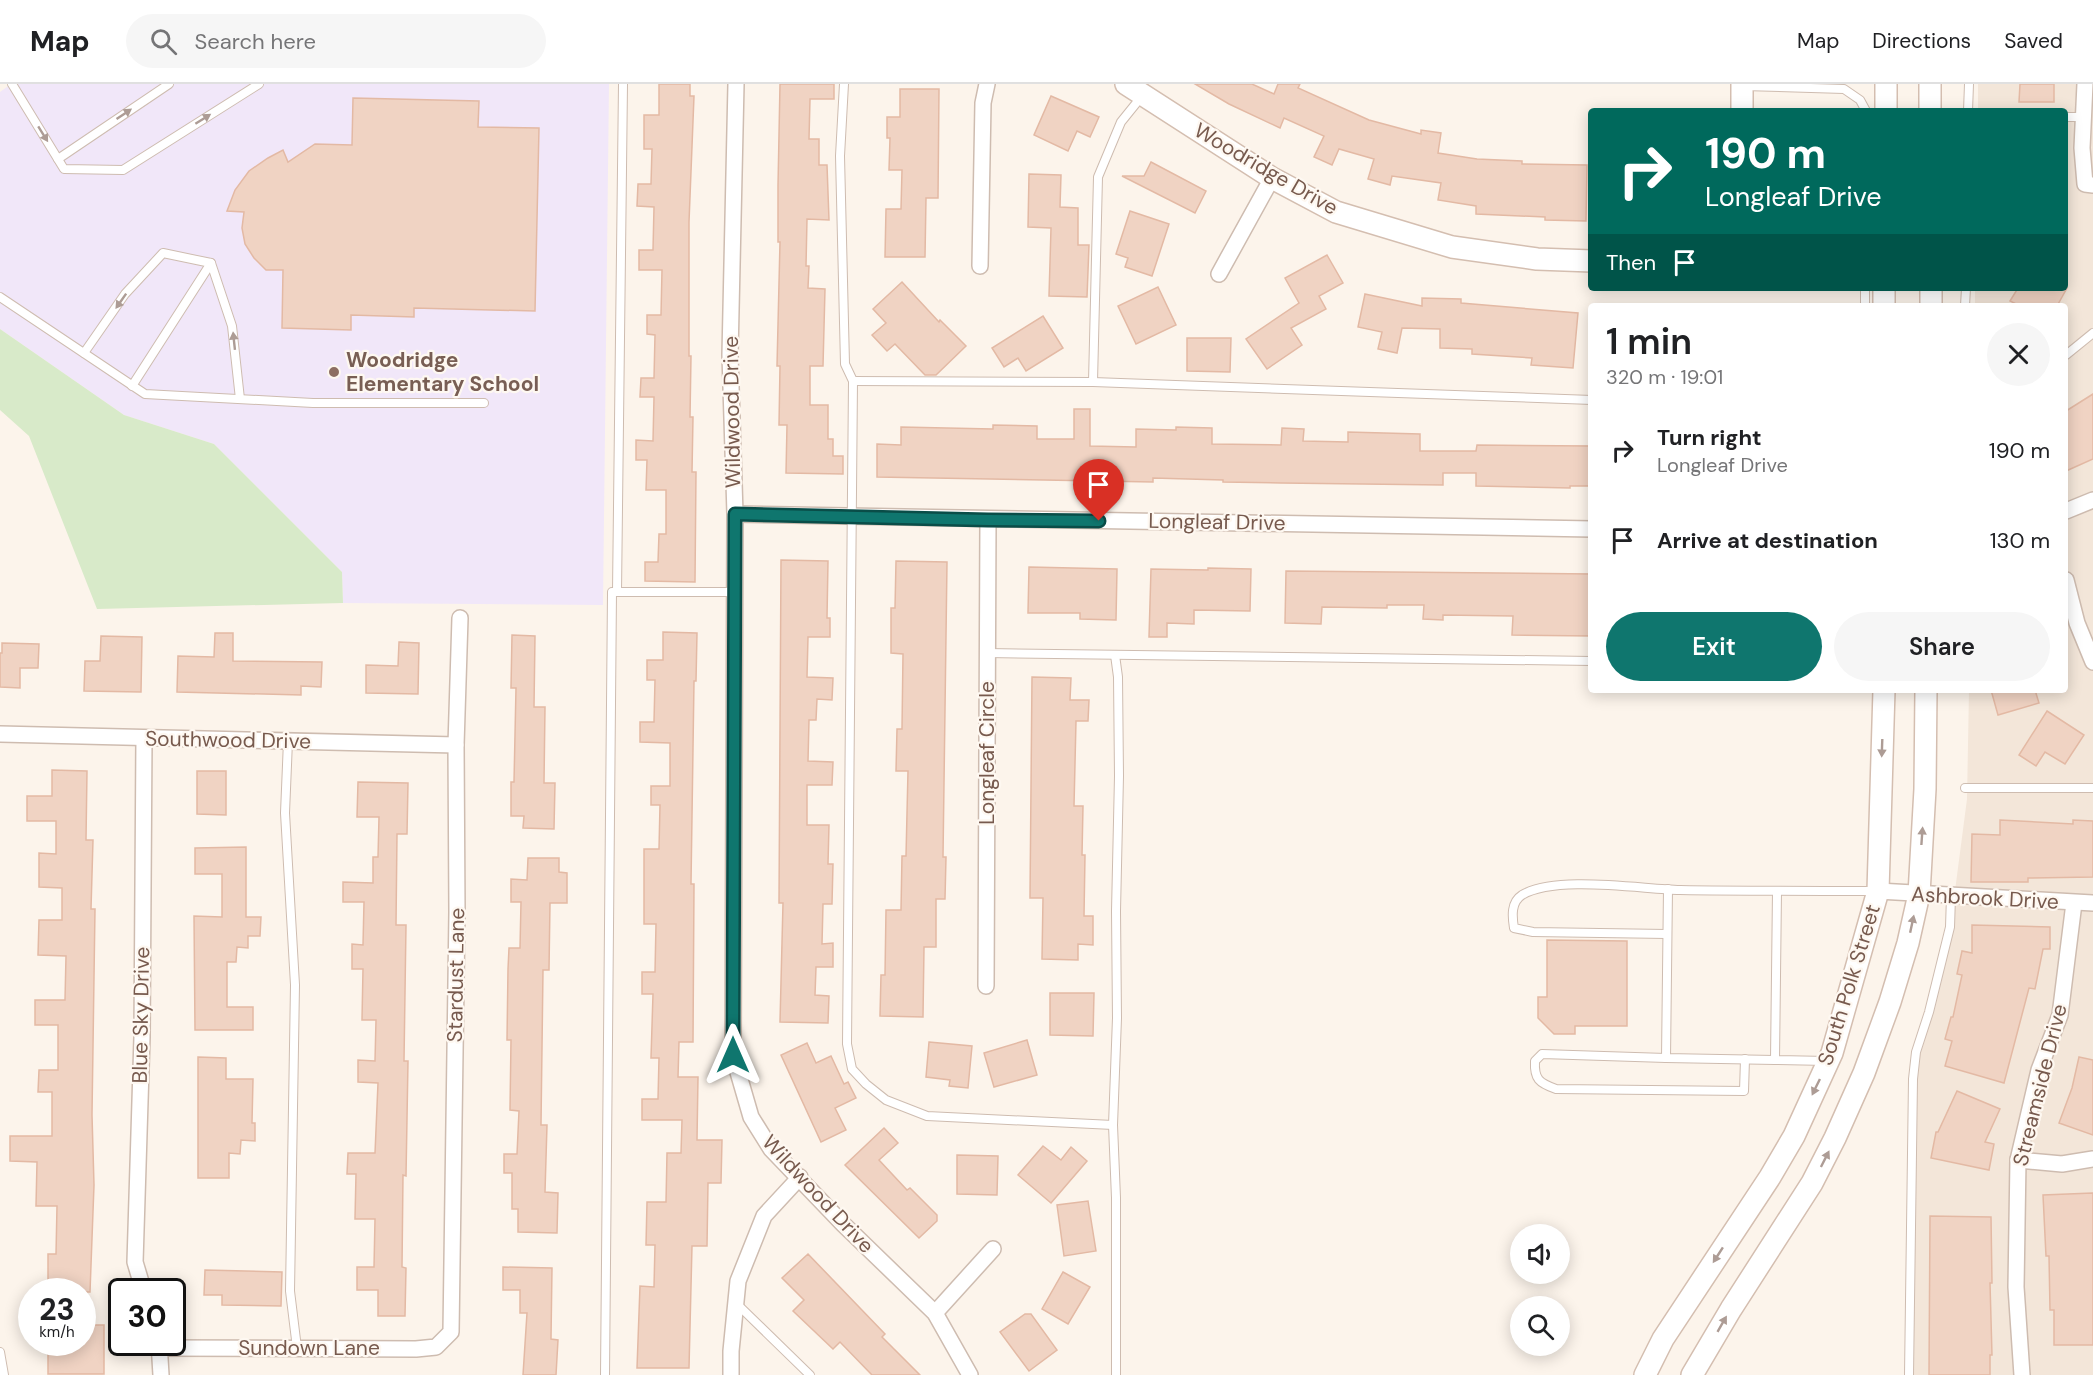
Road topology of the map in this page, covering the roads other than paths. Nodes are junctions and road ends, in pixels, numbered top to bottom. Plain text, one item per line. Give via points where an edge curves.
1 (12, 84) edge
2 (169, 84) edge
3 (259, 84) edge
4 (622, 84) edge
5 (736, 84) edge
6 (844, 84) edge
7 (987, 84) edge
8 (1886, 84) edge
9 (1930, 84) edge
10 (1969, 84) edge
11 (2085, 84) edge
12 (1742, 85) edge
13 (1135, 89) edge
14 (1742, 108) edge
15 (1864, 108) edge
16 (1886, 108) edge
17 (1930, 108) edge
18 (1968, 108) edge
19 (2068, 117) edge
20 (2084, 117) junction
21 (58, 159) junction
22 (1272, 178) junction
23 (2093, 185) edge
24 (1588, 261) edge
25 (211, 263) junction
26 (980, 266) dead end
27 (1219, 274) dead end
28 (0, 297) edge
29 (2093, 333) edge
30 (84, 353) junction
31 (2068, 353) edge
32 (853, 381) junction
33 (1093, 382) junction
34 (132, 386) junction
35 (240, 399) junction
36 (1588, 400) edge
37 (484, 403) dead end
38 (2093, 500) edge
39 (2068, 510) edge
40 (735, 514) junction
41 (850, 517) junction
42 (988, 520) junction
43 (1588, 529) edge
44 (617, 592) junction
45 (735, 592) junction
46 (2069, 609) edge
47 (460, 618) dead end
48 (987, 653) junction
49 (1115, 655) junction
50 (1588, 662) edge
51 (2093, 662) edge
52 (1884, 693) edge
53 (1926, 693) edge
54 (0, 734) edge
55 (144, 738) junction
56 (288, 741) junction
57 (456, 746) junction
58 (1965, 788) dead end
59 (2093, 788) edge
60 (1668, 889) junction
61 (1777, 891) junction
62 (1878, 891) junction
63 (1918, 894) junction
64 (1951, 896) junction
65 (2074, 903) junction
66 (2093, 903) edge
67 (1667, 934) junction
68 (986, 986) dead end
69 (1666, 1058) junction
70 (1745, 1059) junction
71 (1774, 1060) junction
72 (1828, 1061) junction
73 (1113, 1125) junction
74 (2093, 1159) edge
75 (2019, 1160) junction
76 (800, 1178) junction
77 (993, 1249) dead end
78 (140, 1278) edge
79 (736, 1303) junction
80 (935, 1313) junction
81 (451, 1332) joint
82 (186, 1346) edge
83 (297, 1348) junction
84 (0, 1352) edge
85 (160, 1356) edge
86 (4, 1375) edge
87 (161, 1375) edge
88 (605, 1375) edge
89 (731, 1375) edge
90 (810, 1375) edge
91 (970, 1375) edge
92 (1116, 1375) edge
93 (1645, 1375) edge
94 (1692, 1375) edge
95 (1909, 1375) edge
96 (2022, 1375) edge

1 -> 21 lane
21 -> 2 lane
21 -> 3 lane via 64,169 123,170
4 - 44 lane
5 - 40 street, Wildwood Drive via 730,355
6 - 32 lane via 840,156 845,364
7 - 26 street via 983,103
8 - 16 main road
9 - 17 main road
10 - 18 lane
11 - 20 street
12 - 14 main road
12 - 15 lane via 1844,89
13 - 22 main road, Woodridge Drive
13 - 33 lane via 1098,177
19 - 20 lane
20 - 23 street via 2085,184
22 - 24 main road, Woodridge Drive via 1336,212 1452,247 1537,259
22 - 27 street
25 -> 30 lane via 163,252 125,294
25 - 34 lane
35 -> 25 lane via 232,326
28 - 30 lane
29 - 31 lane
30 - 34 lane
32 - 33 lane
32 - 41 lane
33 - 36 lane
34 - 35 lane via 145,394
35 - 37 lane
38 - 39 street
40 - 41 street, Longleaf Drive
40 - 45 street, Wildwood Drive
41 - 42 street, Longleaf Drive
41 - 73 lane via 847,1044 852,1069 886,1100 927,1116
42 - 43 street, Longleaf Drive
42 - 48 street, Longleaf Circle
44 - 45 lane
44 - 88 lane via 612,592
45 - 76 street, Wildwood Drive via 733,1055 751,1118 771,1149
46 - 51 street
47 - 57 street, Stardust Lane
48 - 49 lane
48 - 68 street, Longleaf Circle
49 - 50 lane
49 - 73 lane via 1119,776
52 -> 62 main road, South Polk Street
63 -> 53 main road, South Polk Street
54 - 55 street, Southwood Drive
55 - 56 street, Southwood Drive
55 - 78 street, Blue Sky Drive via 142,1037 135,1262
56 - 57 street, Southwood Drive
56 - 83 lane via 285,813 295,985 290,1292
57 - 81 street, Stardust Lane
58 - 59 lane
60 - 61 lane
60 - 67 lane
60 - 67 lane via 1578,885 1539,888 1520,896 1512,911 1514,928 1533,932
61 - 62 lane
61 - 71 lane
62 - 63 street, Ashbrook Drive
62 - 72 main road, South Polk Street
63 - 64 street, Ashbrook Drive
94 -> 63 main road, South Polk Street via 1812,1183 1835,1138 1890,1002
64 - 65 street, Ashbrook Drive
64 - 95 lane via 1950,927 1916,1052 1913,1079
65 - 66 street, Ashbrook Drive
65 - 75 street, Streamside Drive via 2060,1015 2039,1070
67 - 69 lane
69 - 70 lane
69 - 70 lane via 1542,1054 1535,1061 1535,1072 1544,1085 1556,1089 1744,1091
70 - 71 lane
71 - 72 lane
72 -> 93 main road, South Polk Street via 1794,1136 1663,1340
73 - 92 lane
74 - 75 street via 2062,1164
75 - 96 street, Streamside Drive via 2016,1287
76 - 79 street via 764,1216 738,1281
76 - 80 street, Wildwood Drive
77 - 80 street
79 - 89 street
79 - 90 lane
80 - 91 street, Wildwood Drive
81 - 83 street, Sundown Lane via 436,1347
82 - 83 street, Sundown Lane
84 - 86 lane
85 - 87 street

